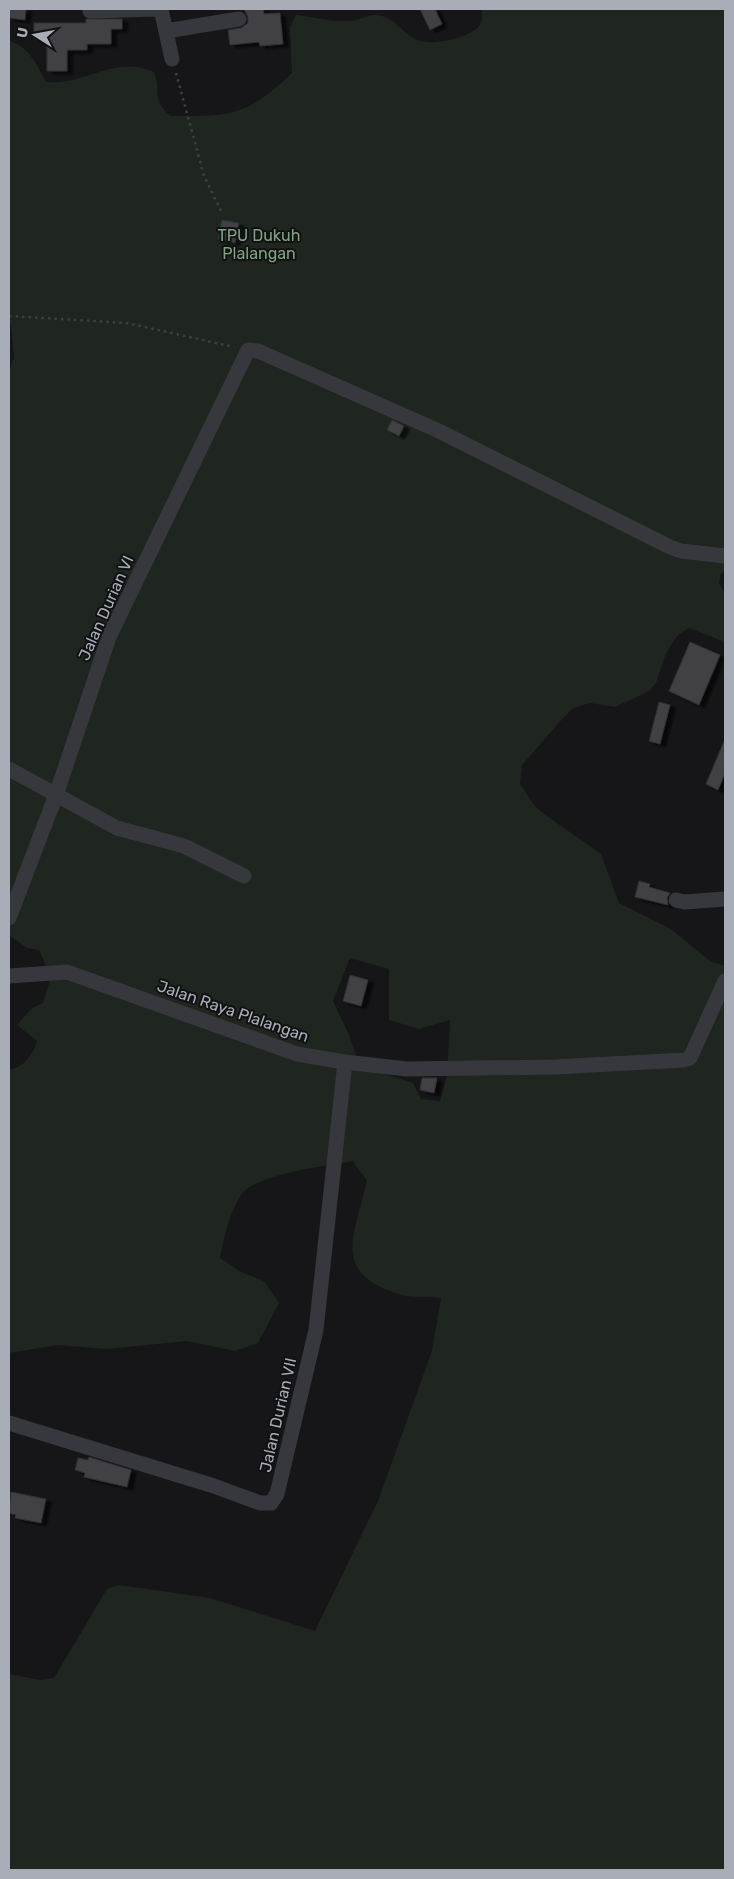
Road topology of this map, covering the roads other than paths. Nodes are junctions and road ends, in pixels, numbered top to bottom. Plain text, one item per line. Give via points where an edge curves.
1 (155, 9) edge
2 (160, 9) edge
3 (90, 11) dead end
4 (239, 19) dead end
5 (166, 31) junction
6 (172, 59) road end
7 (725, 556) edge
8 (9, 769) edge
9 (56, 795) junction
10 (244, 876) dead end
11 (725, 899) edge
12 (676, 900) dead end
13 (9, 918) edge
14 (9, 976) edge
15 (725, 981) edge
16 (345, 1062) junction
17 (9, 1424) edge

1 - 3 street
2 - 5 street
4 - 5 street
5 - 6 street
7 - 9 street, Jalan Durian VI via 670,546 440,431 258,351 248,350 109,637
8 - 9 street
9 - 10 street via 117,828 184,846
9 - 13 street, Jalan Durian VI
11 - 12 street
14 - 16 street, Jalan Raya Plalangan via 68,972 297,1054
15 - 16 street, Jalan Raya Plalangan via 690,1058 676,1061 460,1069 408,1069
16 - 17 street, Jalan Durian VII via 316,1330 277,1494 270,1503 260,1503

